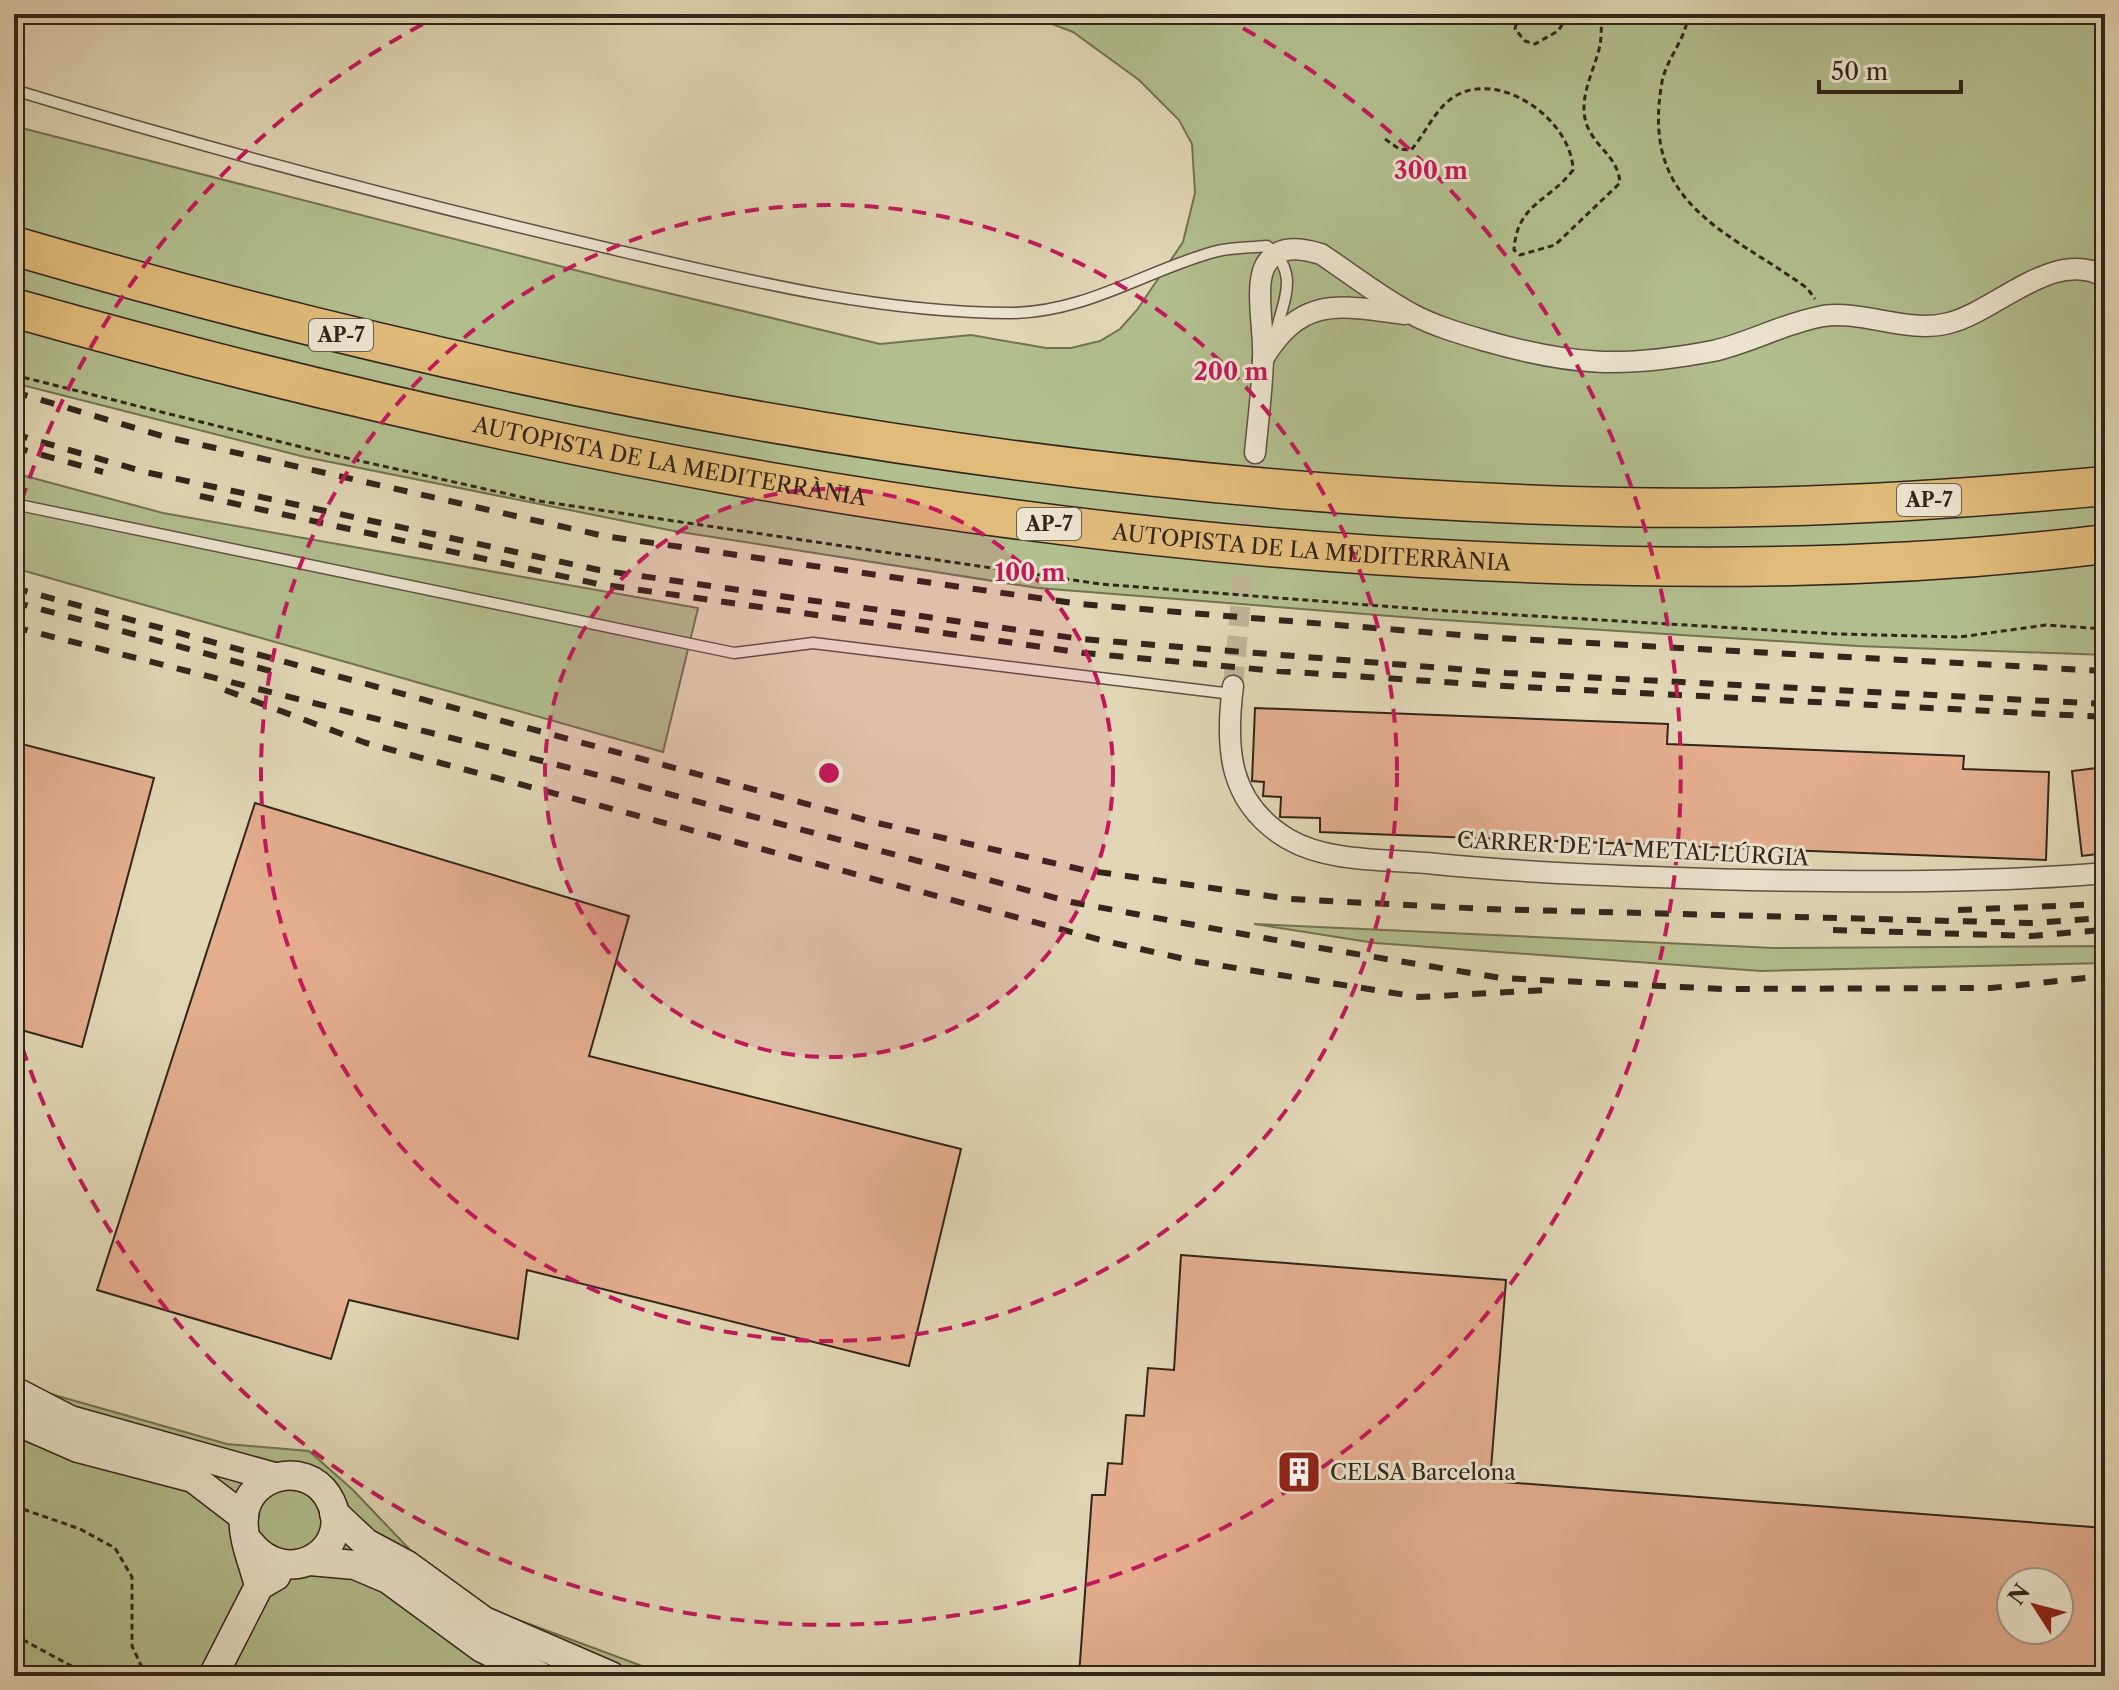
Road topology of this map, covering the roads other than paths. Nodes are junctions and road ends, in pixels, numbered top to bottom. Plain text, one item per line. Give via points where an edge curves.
1 (14, 90) edge
2 (14, 246) edge
3 (1277, 254) junction
4 (2105, 277) edge
5 (14, 308) edge
6 (1413, 315) junction
7 (1268, 350) junction
8 (1255, 453) tunnel mouth
9 (2105, 486) edge
10 (14, 504) edge
11 (2105, 544) edge
12 (1232, 690) joint
13 (2105, 873) edge
14 (14, 1391) edge
15 (14, 1420) edge
16 (274, 1477) junction
17 (334, 1513) junction
18 (246, 1530) junction
19 (302, 1563) junction
20 (259, 1586) junction
21 (213, 1676) edge
22 (540, 1676) edge
23 (611, 1676) edge

1 - 3 lane via 523,228 724,275 918,307 1015,313 1077,305 1210,253 1267,246
2 - 9 highway, AP-7 via 391,347 672,406 814,431 1189,481 1333,494 1621,507 1859,504
3 - 6 street via 1295,249 1321,254
3 - 7 street via 1262,278
4 - 6 street via 2078,269 2039,278 1978,312 1926,326 1825,316 1717,350 1639,364 1545,358
5 - 11 highway, AUTOPISTA DE LA MEDITERRÀNIA / AP-7 via 297,384 486,427 779,484 1132,535 1403,558 1627,567 1882,562
6 - 7 street via 1329,306 1295,322
7 - 8 street
10 - 12 lane via 734,653 813,643
12 - 13 street, CARRER DE LA METAL·LÚRGIA via 1229,746 1241,791 1271,827 1330,854 1525,873 1749,880 1874,883
14 - 16 street via 70,1420
15 - 18 street via 78,1448 193,1478
16 - 17 street via 312,1481 323,1489
16 - 18 street via 250,1497
17 - 19 street via 330,1541
17 - 23 street via 366,1543 407,1565 484,1621
18 - 19 street via 268,1561
18 - 20 street
19 - 20 street
19 - 22 street via 355,1565 388,1579 482,1648
20 - 21 street

